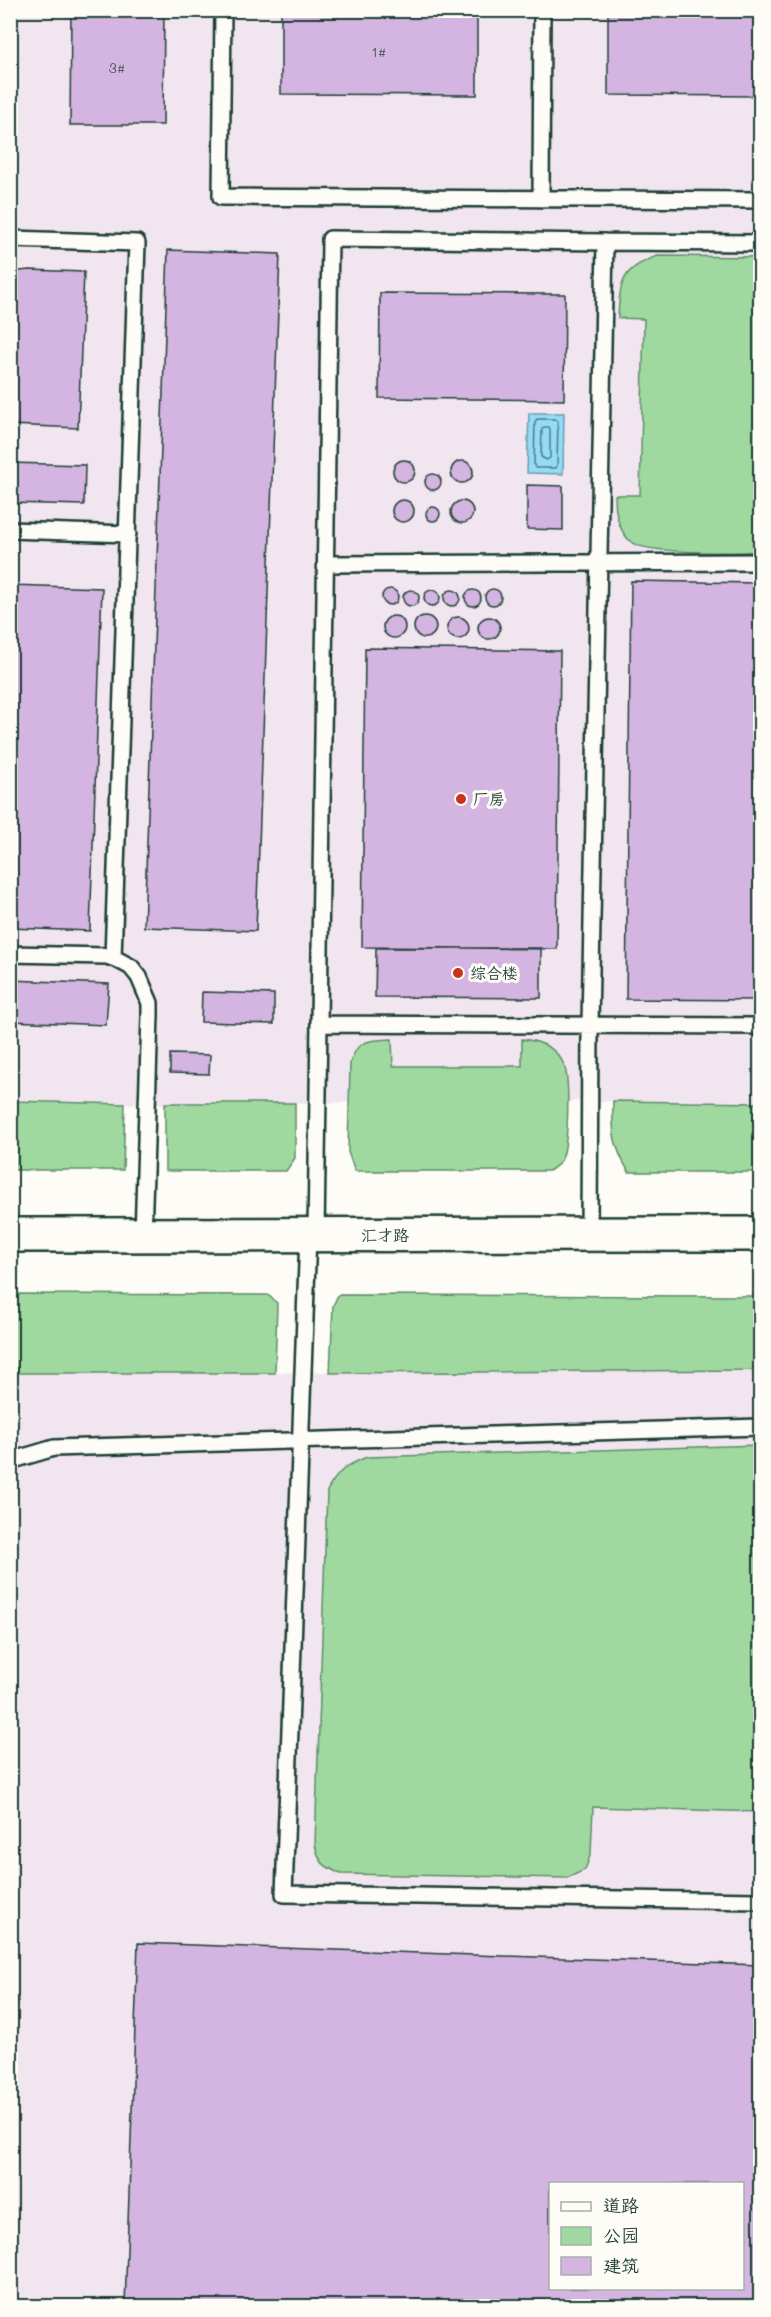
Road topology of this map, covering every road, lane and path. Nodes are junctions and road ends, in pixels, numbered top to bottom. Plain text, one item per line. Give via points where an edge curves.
1 (223, 10) edge
2 (542, 10) edge
3 (541, 199) junction
4 (760, 200) edge
5 (10, 239) edge
6 (605, 243) junction
7 (760, 243) edge
8 (10, 530) edge
9 (128, 534) junction
10 (760, 562) edge
11 (599, 563) junction
12 (326, 564) junction
13 (10, 954) edge
14 (113, 958) junction
15 (319, 1024) junction
16 (590, 1025) junction
17 (760, 1026) edge
18 (760, 1234) edge
19 (10, 1235) edge
20 (143, 1235) junction
21 (312, 1235) junction
22 (589, 1235) junction
23 (760, 1427) edge
24 (301, 1441) junction
25 (10, 1461) edge
26 (760, 1901) edge

1 - 3 lane via 221,197
2 - 3 lane
3 - 4 lane
5 - 9 lane via 137,243
6 - 7 lane
6 - 11 lane
6 - 12 lane via 330,239
8 - 9 lane
9 - 14 lane
10 - 11 lane
11 - 12 lane
11 - 16 lane
12 - 15 lane
13 - 14 lane
14 - 20 lane via 140,977 150,1003
15 - 16 lane
15 - 21 lane
16 - 17 lane
16 - 22 lane
18 - 22 main road, 汇才路
19 - 20 main road, 汇才路
20 - 21 main road, 汇才路
21 - 22 main road, 汇才路
21 - 24 lane
23 - 24 lane
24 - 25 lane via 54,1448
24 - 26 lane via 285,1894

